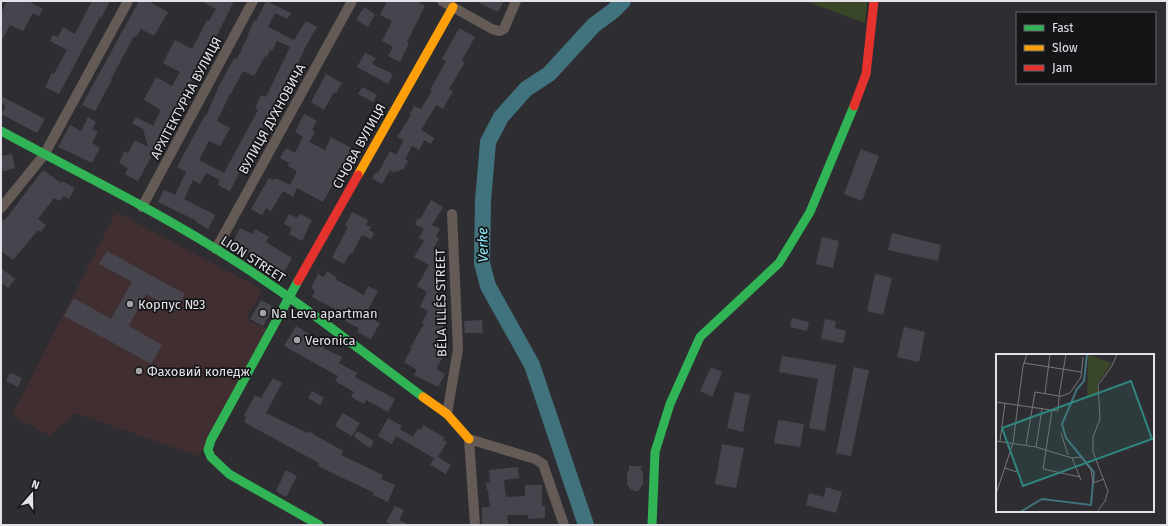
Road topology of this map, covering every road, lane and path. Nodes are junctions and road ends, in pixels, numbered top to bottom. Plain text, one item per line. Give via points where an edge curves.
1 (128, 1) edge
2 (253, 1) edge
3 (352, 1) edge
4 (442, 1) edge
5 (516, 1) edge
6 (874, 1) edge
7 (453, 7) junction
8 (1, 131) edge
9 (44, 155) junction
10 (142, 207) junction
11 (1, 208) edge
12 (452, 214) dead end
13 (216, 249) junction
14 (289, 297) junction
15 (447, 414) junction
16 (470, 439) junction
17 (319, 525) edge
18 (475, 525) edge
19 (564, 525) edge
20 (652, 525) edge

1 - 9 street
2 - 10 street, АРХІТЕКТУРНА ВУЛИЦЯ
3 - 13 street, ВУЛИЦЯ ДУХНОВИЧА
4 - 7 street
5 - 7 street via 504,29 499,31
6 - 20 street via 866,74 810,212 778,263 700,337 670,404 655,452
7 - 14 street, СІЧОВА ВУЛИЦЯ
8 - 9 street, LION STREET
9 - 10 street, LION STREET
9 - 11 street
10 - 13 street, LION STREET
12 - 15 street, BÉLA ILLÉS STREET via 458,349
13 - 14 street, LION STREET
14 - 15 street, LION STREET
14 - 17 street, СІЧОВА ВУЛИЦЯ via 211,440 208,450 211,457 229,474
15 - 16 street, LION STREET
16 - 18 street
16 - 19 street via 535,459 543,464

